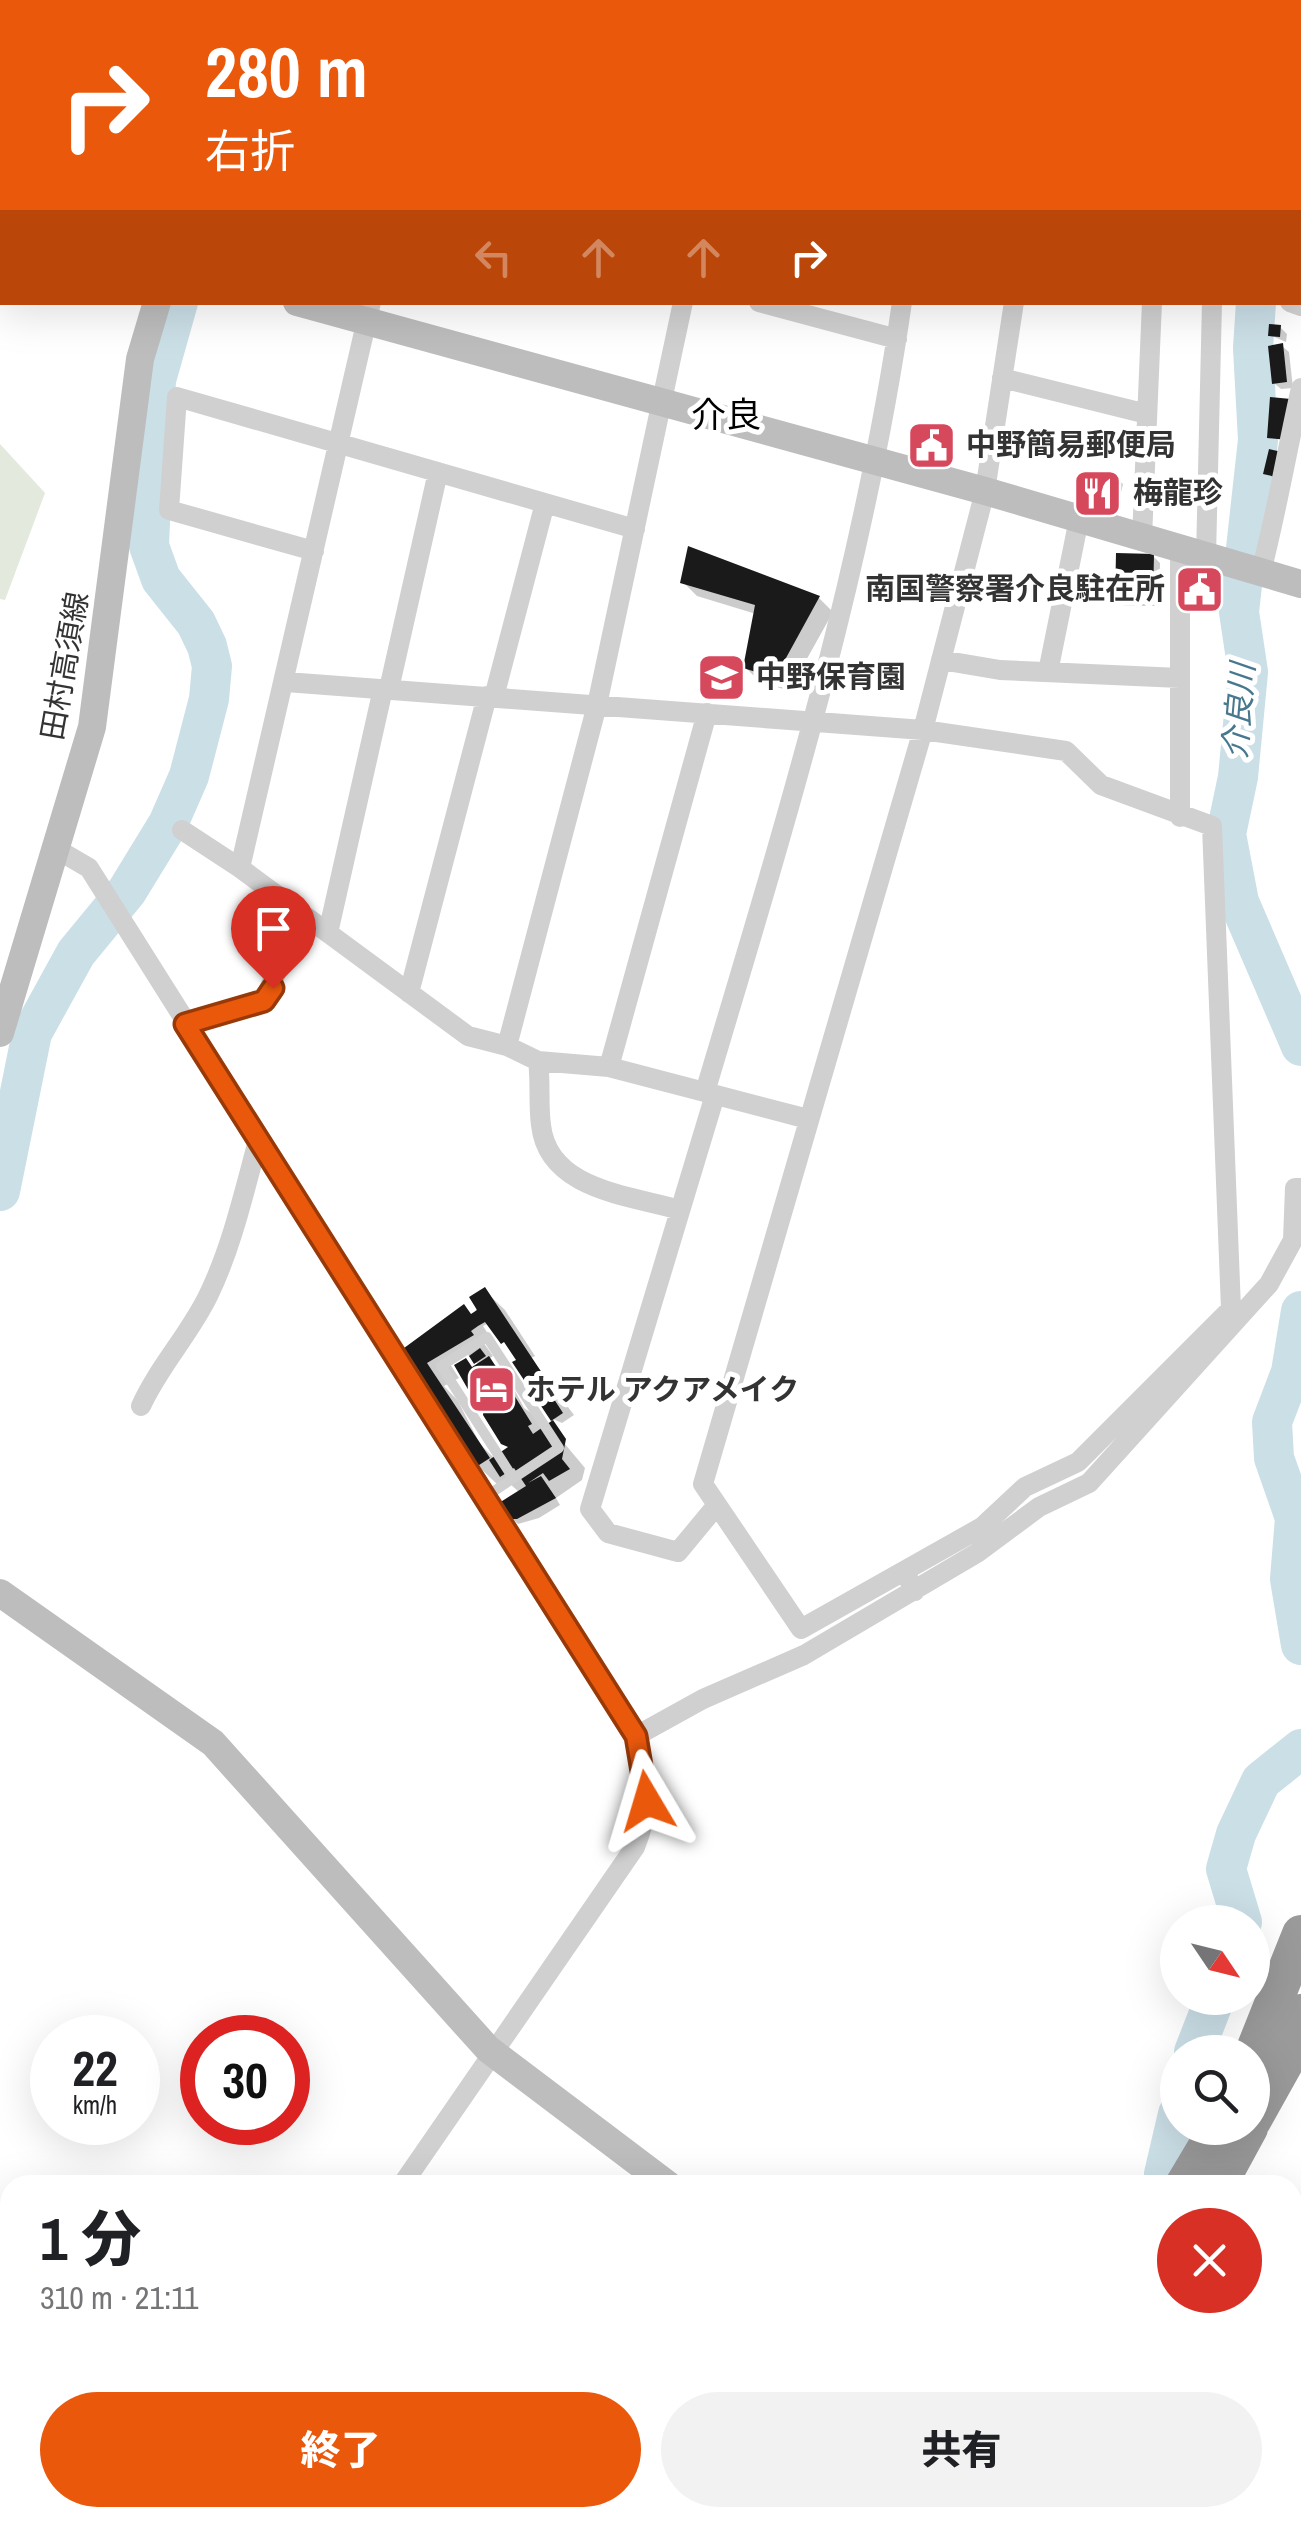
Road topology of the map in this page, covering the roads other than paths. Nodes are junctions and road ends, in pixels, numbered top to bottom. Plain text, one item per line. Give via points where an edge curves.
1 (156, 305) edge
2 (316, 305) edge
3 (682, 305) edge
4 (902, 305) edge
5 (1014, 305) edge
6 (1152, 305) edge
7 (1212, 305) edge
8 (792, 307) edge
9 (368, 313) edge
10 (897, 339) junction
11 (1002, 378) junction
12 (1301, 388) edge
13 (662, 404) junction
14 (1147, 414) junction
15 (338, 443) junction
16 (877, 463) junction
17 (438, 472) junction
18 (985, 491) junction
19 (545, 503) junction
20 (1079, 520) junction
21 (634, 529) junction
22 (1142, 538) junction
23 (314, 552) junction
24 (1226, 562) junction
25 (1301, 584) edge
26 (941, 660) junction
27 (1048, 672) junction
28 (1180, 678) junction
29 (286, 682) junction
30 (386, 689) junction
31 (491, 697) junction
32 (597, 705) junction
33 (708, 713) junction
34 (815, 722) junction
35 (924, 730) junction
36 (1180, 817) junction
37 (182, 830) dead end
38 (53, 847) junction
39 (240, 868) junction
40 (302, 913) junction
41 (328, 933) junction
42 (409, 992) junction
43 (185, 1024) junction
44 (0, 1034) edge
45 (507, 1046) junction
46 (538, 1061) junction
47 (610, 1067) junction
48 (710, 1093) junction
49 (808, 1119) junction
50 (258, 1141) junction
51 (1301, 1188) edge
52 (680, 1210) junction
53 (141, 1406) dead end
54 (514, 1478) junction
55 (484, 1497) junction
56 (717, 1505) junction
57 (904, 1571) junction
58 (915, 1590) junction
59 (0, 1593) edge
60 (636, 1736) junction
61 (1301, 1934) edge
62 (1301, 2013) edge
63 (1261, 2035) edge
64 (493, 2053) junction
65 (1270, 2089) edge
66 (1208, 2145) edge
67 (1240, 2145) edge
68 (409, 2175) edge
69 (655, 2175) edge
70 (1190, 2175) edge
71 (1223, 2175) edge

1 - 38 street, 田村高須線 via 140,358 92,727
2 - 9 street
3 - 13 street
4 - 10 street
5 - 11 street
6 - 14 street
7 - 24 street
8 - 10 street
9 - 13 street
9 - 15 street
10 - 16 street
11 - 14 street
11 - 18 street
12 - 24 street via 1284,484
13 - 16 street
13 - 21 street
14 - 22 street
15 - 17 street
15 - 23 street
15 - 23 street via 177,397 169,510
16 - 18 street
16 - 34 street
17 - 19 street
17 - 30 street
18 - 20 street
18 - 26 street
19 - 21 street
19 - 31 street
20 - 22 street
20 - 27 street
21 - 32 street
22 - 24 street
23 - 29 street
24 - 25 street
24 - 28 street
26 - 27 street
26 - 35 street
27 - 28 street
28 - 36 street
29 - 30 street
29 - 39 street
30 - 31 street
30 - 41 street
31 - 32 street
31 - 42 street
32 - 33 street
32 - 45 street
33 - 34 street
33 - 47 street
34 - 35 street
34 - 48 street
35 - 36 street via 1066,751 1101,785
35 - 49 street
36 - 57 street via 1212,826 1230,1309 1078,1462 1025,1487 982,1527
37 - 39 street
38 - 43 street via 85,863
38 - 44 street, 田村高須線
39 - 40 street
40 - 41 street
40 - 43 street via 264,1001
41 - 42 street
42 - 45 street via 468,1036
43 - 50 street
45 - 46 street
46 - 47 street
46 - 52 street via 541,1128 570,1178
47 - 48 street
48 - 49 street
48 - 52 street
49 - 56 street via 703,1484
50 - 53 street via 208,1296
50 - 55 street
51 - 58 street via 1295,1188 1290,1249 1270,1284 1089,1483
52 - 56 street via 590,1509 608,1533 678,1552
54 - 54 lane via 559,1448 487,1336 441,1366
54 - 55 lane
55 - 60 street
56 - 57 street via 800,1628
57 - 58 street
58 - 60 street via 767,1674
59 - 64 street via 214,1743
60 - 64 street via 647,1801 635,1847
61 - 63 highway
62 - 65 highway
64 - 68 street
64 - 69 street
66 - 70 highway
67 - 71 highway

